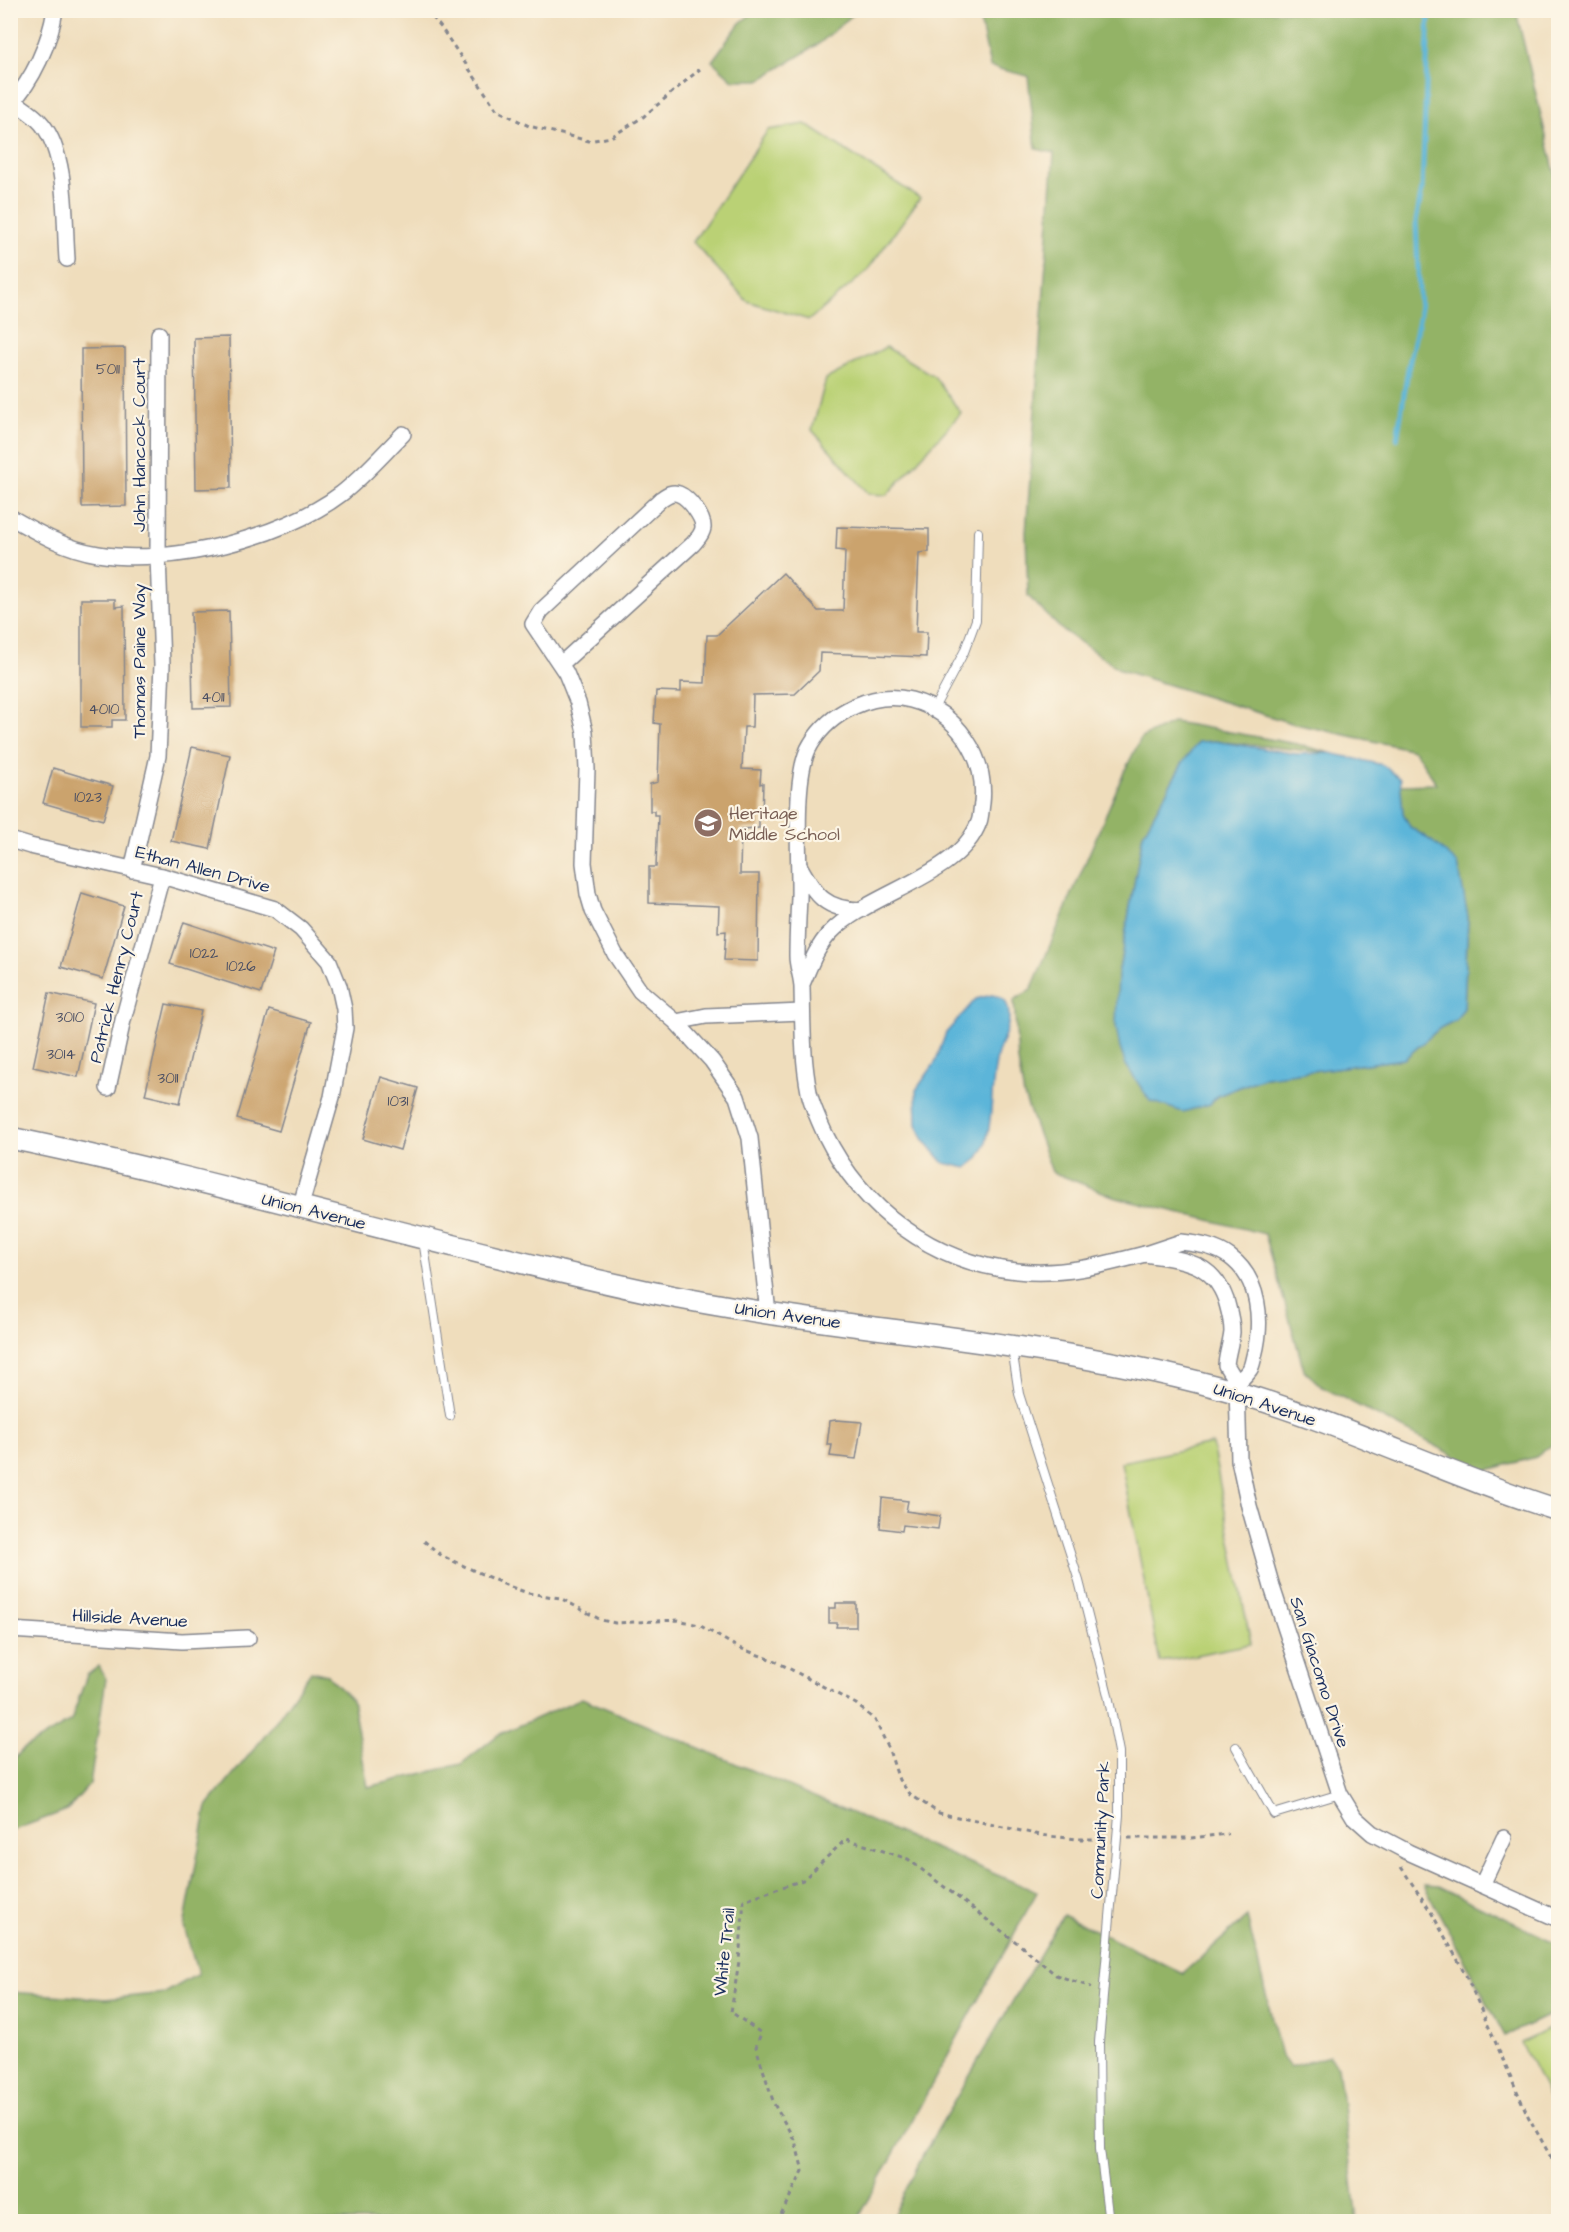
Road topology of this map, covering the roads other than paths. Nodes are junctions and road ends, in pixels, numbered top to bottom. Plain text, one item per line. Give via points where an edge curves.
1 (55, 10) edge
2 (12, 102) edge
3 (68, 260) dead end
4 (159, 334) dead end
5 (403, 434) dead end
6 (10, 517) edge
7 (978, 532) dead end
8 (158, 556) junction
9 (561, 664) junction
10 (933, 710) junction
11 (10, 840) edge
12 (800, 867) junction
13 (132, 870) junction
14 (162, 876) junction
15 (862, 910) junction
16 (802, 984) junction
17 (802, 1012) junction
18 (676, 1022) junction
19 (108, 1088) dead end
20 (10, 1138) edge
21 (300, 1208) junction
22 (422, 1238) junction
23 (1145, 1254) junction
24 (768, 1314) junction
25 (1012, 1346) junction
26 (1236, 1388) junction
27 (450, 1416) dead end
28 (1558, 1510) edge
29 (10, 1630) edge
30 (248, 1638) dead end
31 (1236, 1747) dead end
32 (1340, 1794) junction
33 (1504, 1838) dead end
34 (1482, 1885) junction
35 (1558, 1919) edge
36 (1109, 2222) edge

1 - 2 street via 37,65
2 - 3 street via 42,123 53,141 60,164
4 - 8 street, John Hancock Court
5 - 8 street via 341,493 304,517 251,537
6 - 8 street via 75,549 98,554
7 - 10 lane via 976,620
8 - 13 street, Thomas Paine Way via 162,665 158,756
9 - 9 street via 533,624 536,617 661,499 669,494 686,499 700,517 701,534
9 - 18 street via 578,703 585,732 584,863 593,911 640,991
10 - 12 street via 910,699 881,699 855,705 818,733 808,747 799,788
10 - 15 street via 961,731 978,758 984,786 979,821 966,845 942,864
11 - 13 street, Ethan Allen Drive
12 - 15 street via 812,890 826,903 844,910
12 - 16 street via 797,959
13 - 14 street, Ethan Allen Drive
14 - 19 street, Patrick Henry Court
14 - 21 street, Ethan Allen Drive via 275,909 329,961 339,986 345,1028 332,1096
15 - 16 street via 830,933 814,955
16 - 17 street
17 - 18 street via 706,1016
17 - 23 street via 809,1094 818,1119 856,1184 906,1230 971,1262 1018,1271 1075,1270
18 - 24 street via 712,1061 737,1097 750,1138
20 - 21 street, Union Avenue via 95,1155
21 - 22 street, Union Avenue
22 - 24 street, Union Avenue via 650,1292
22 - 27 lane
23 - 26 street, San Giacomo Drive via 1184,1260 1218,1282 1231,1315 1226,1365
23 - 26 street via 1181,1242 1209,1246 1231,1257 1248,1278 1257,1297 1257,1344 1250,1370
24 - 25 street, Union Avenue
25 - 26 street, Union Avenue
25 - 36 lane, Community Park via 1019,1394 1079,1581 1119,1752 1117,1838 1099,2042 1100,2149
26 - 28 street, Union Avenue via 1511,1496
26 - 32 street, San Giacomo Drive via 1239,1460 1249,1506
29 - 30 street, Hillside Avenue via 182,1641
31 - 32 lane via 1274,1814
32 - 34 street, San Giacomo Drive via 1354,1817 1372,1833
33 - 34 street
34 - 35 street, San Giacomo Drive

